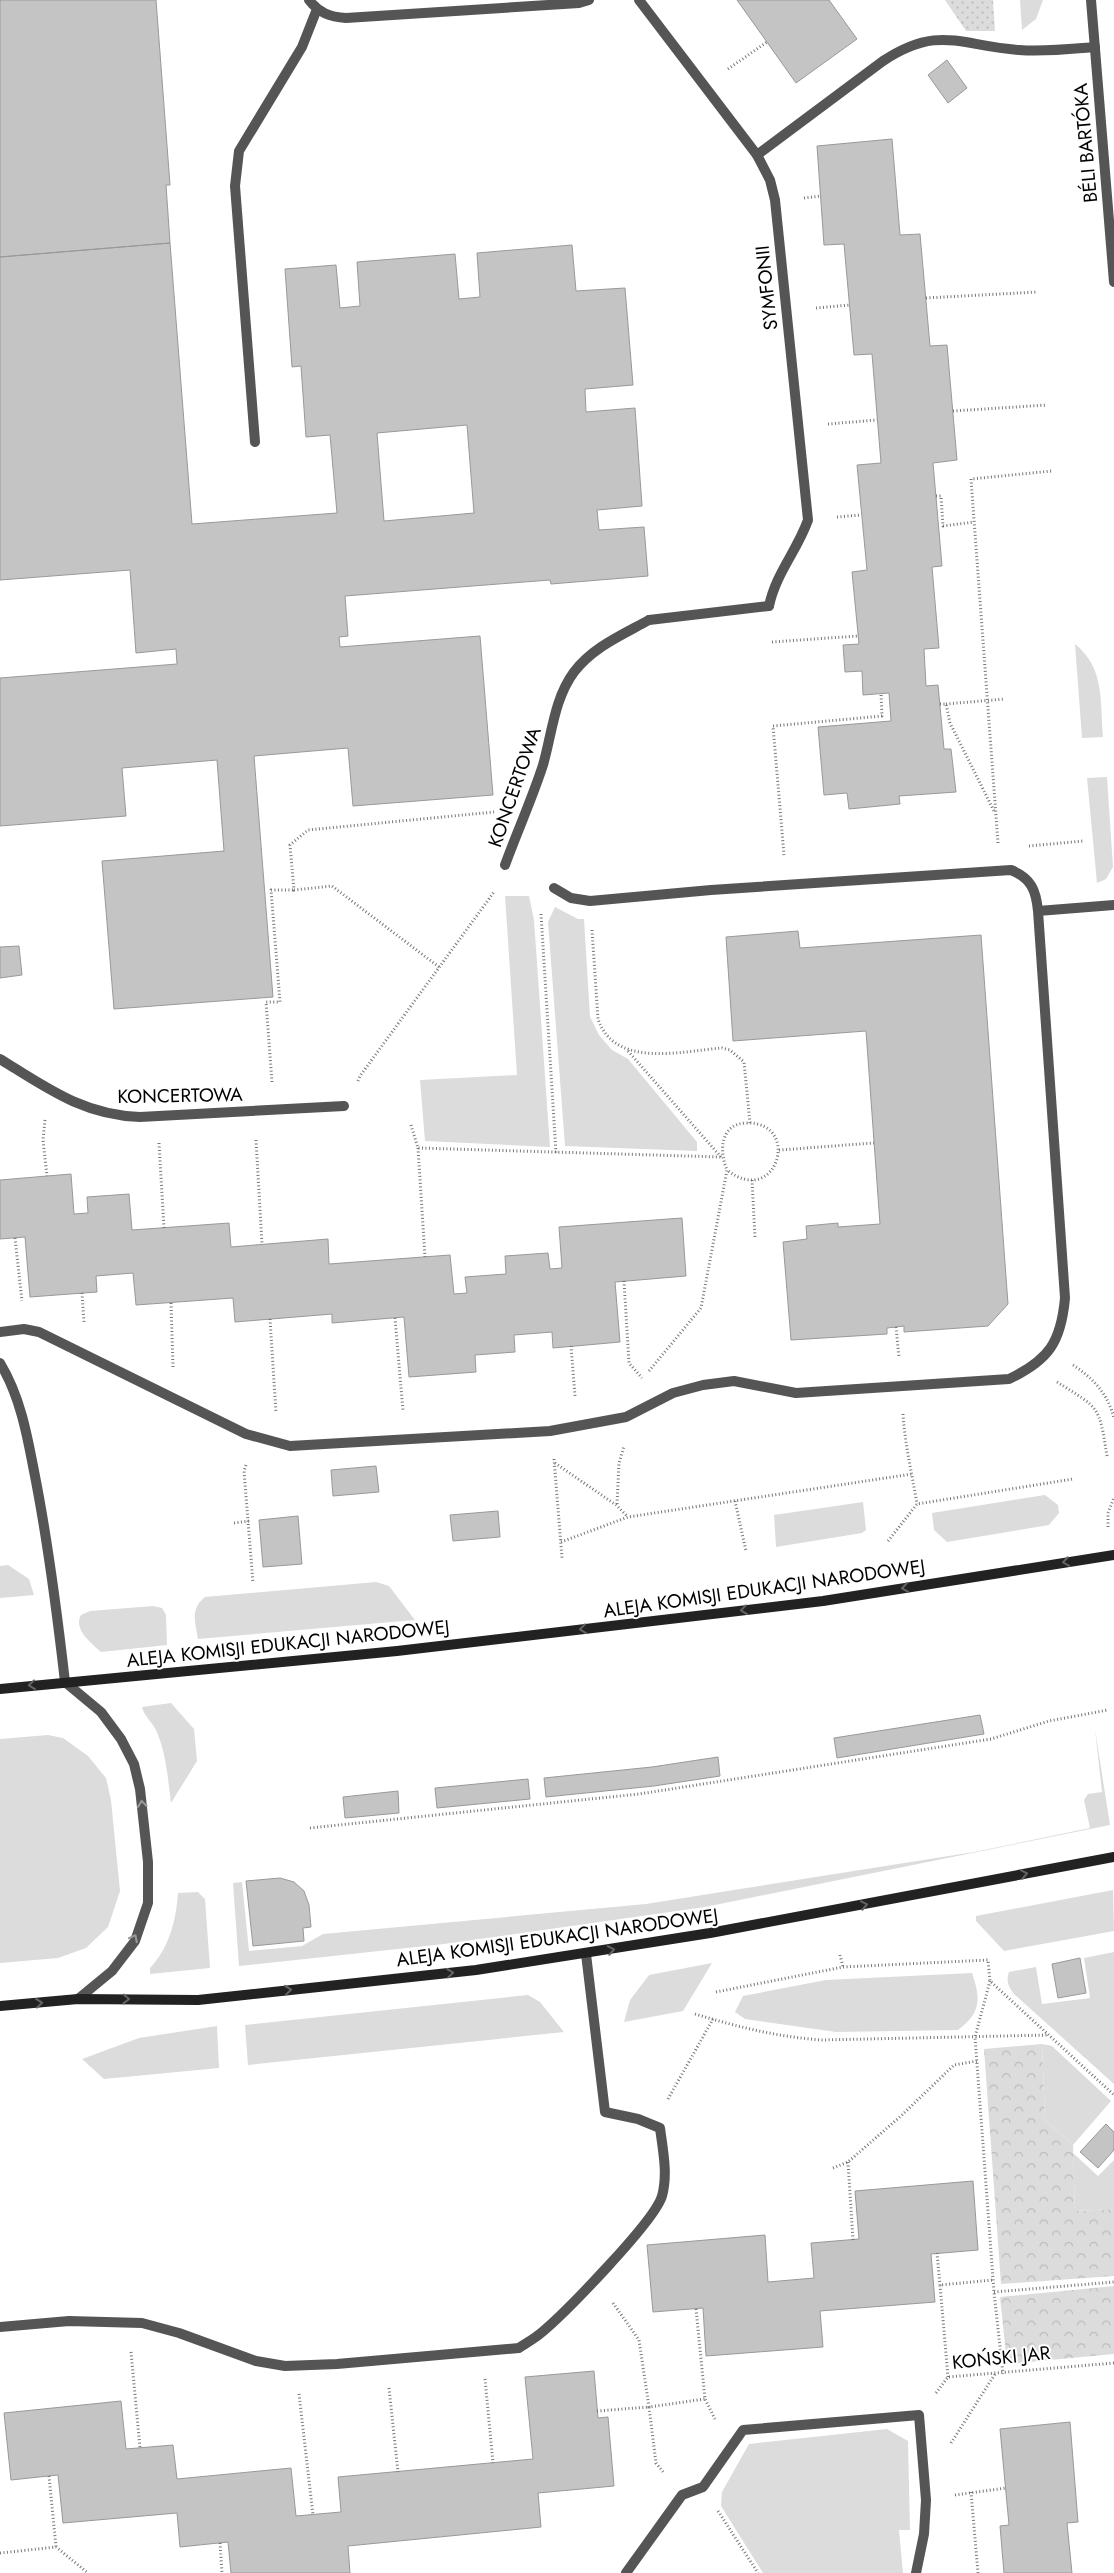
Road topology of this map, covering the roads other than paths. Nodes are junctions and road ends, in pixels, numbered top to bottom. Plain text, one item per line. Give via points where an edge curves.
1 (309, 0) edge
2 (589, 0) edge
3 (639, 0) edge
4 (1091, 0) edge
5 (317, 9) junction
6 (1096, 47) junction
7 (757, 156) junction
8 (1114, 282) edge
9 (255, 442) dead end
10 (769, 606) joint
11 (505, 865) road end
12 (554, 888) dead end
13 (1114, 905) edge
14 (1038, 911) junction
15 (0, 1059) edge
16 (344, 1106) dead end
17 (0, 1332) edge
18 (0, 1364) edge
19 (1114, 1555) edge
20 (65, 1682) junction
21 (0, 1689) edge
22 (1114, 1858) edge
23 (586, 1954) junction
24 (78, 1999) junction
25 (0, 2006) edge
26 (0, 2327) edge
27 (626, 2573) edge
28 (916, 2573) edge

1 - 5 street
2 - 5 street via 579,4 346,18 333,17
3 - 7 street, SYMFONII
4 - 6 street, BÉLI BARTÓKA
5 - 9 street via 302,47 240,151 235,186
6 - 7 street via 1017,50 954,40 924,41 883,61
6 - 8 street, BÉLI BARTÓKA
7 - 10 street, SYMFONII via 770,180 775,200 808,520 801,539 777,579
10 - 11 street, KONCERTOWA via 649,620 605,644 574,672 562,691 543,766
12 - 14 street via 571,898 590,901 1011,870 1028,880 1036,892
13 - 14 street
14 - 17 street via 1065,1298 1063,1324 1049,1350 1033,1368 1009,1379 796,1393 734,1381 673,1393 626,1417 550,1431 290,1446 246,1434 39,1332 24,1329
15 - 16 street, KONCERTOWA via 70,1102 116,1116 157,1117
18 - 20 street via 10,1379 32,1459 52,1569
19 -> 20 main road, ALEJA KOMISJI EDUKACJI NARODOWEJ via 823,1601 397,1651
20 -> 21 main road, ALEJA KOMISJI EDUKACJI NARODOWEJ
24 -> 20 street via 112,1971 135,1940 148,1903 148,1862 134,1764 101,1712
23 -> 22 main road, ALEJA KOMISJI EDUKACJI NARODOWEJ
24 -> 23 main road, ALEJA KOMISJI EDUKACJI NARODOWEJ via 198,2000 476,1970
23 - 26 street via 605,2112 660,2128 665,2169 661,2198 649,2219 596,2277 541,2333 519,2348 295,2366 256,2361 142,2323 69,2321
25 -> 24 main road, ALEJA KOMISJI EDUKACJI NARODOWEJ
27 - 28 street via 682,2495 703,2487 743,2430 919,2414 926,2500 924,2534

